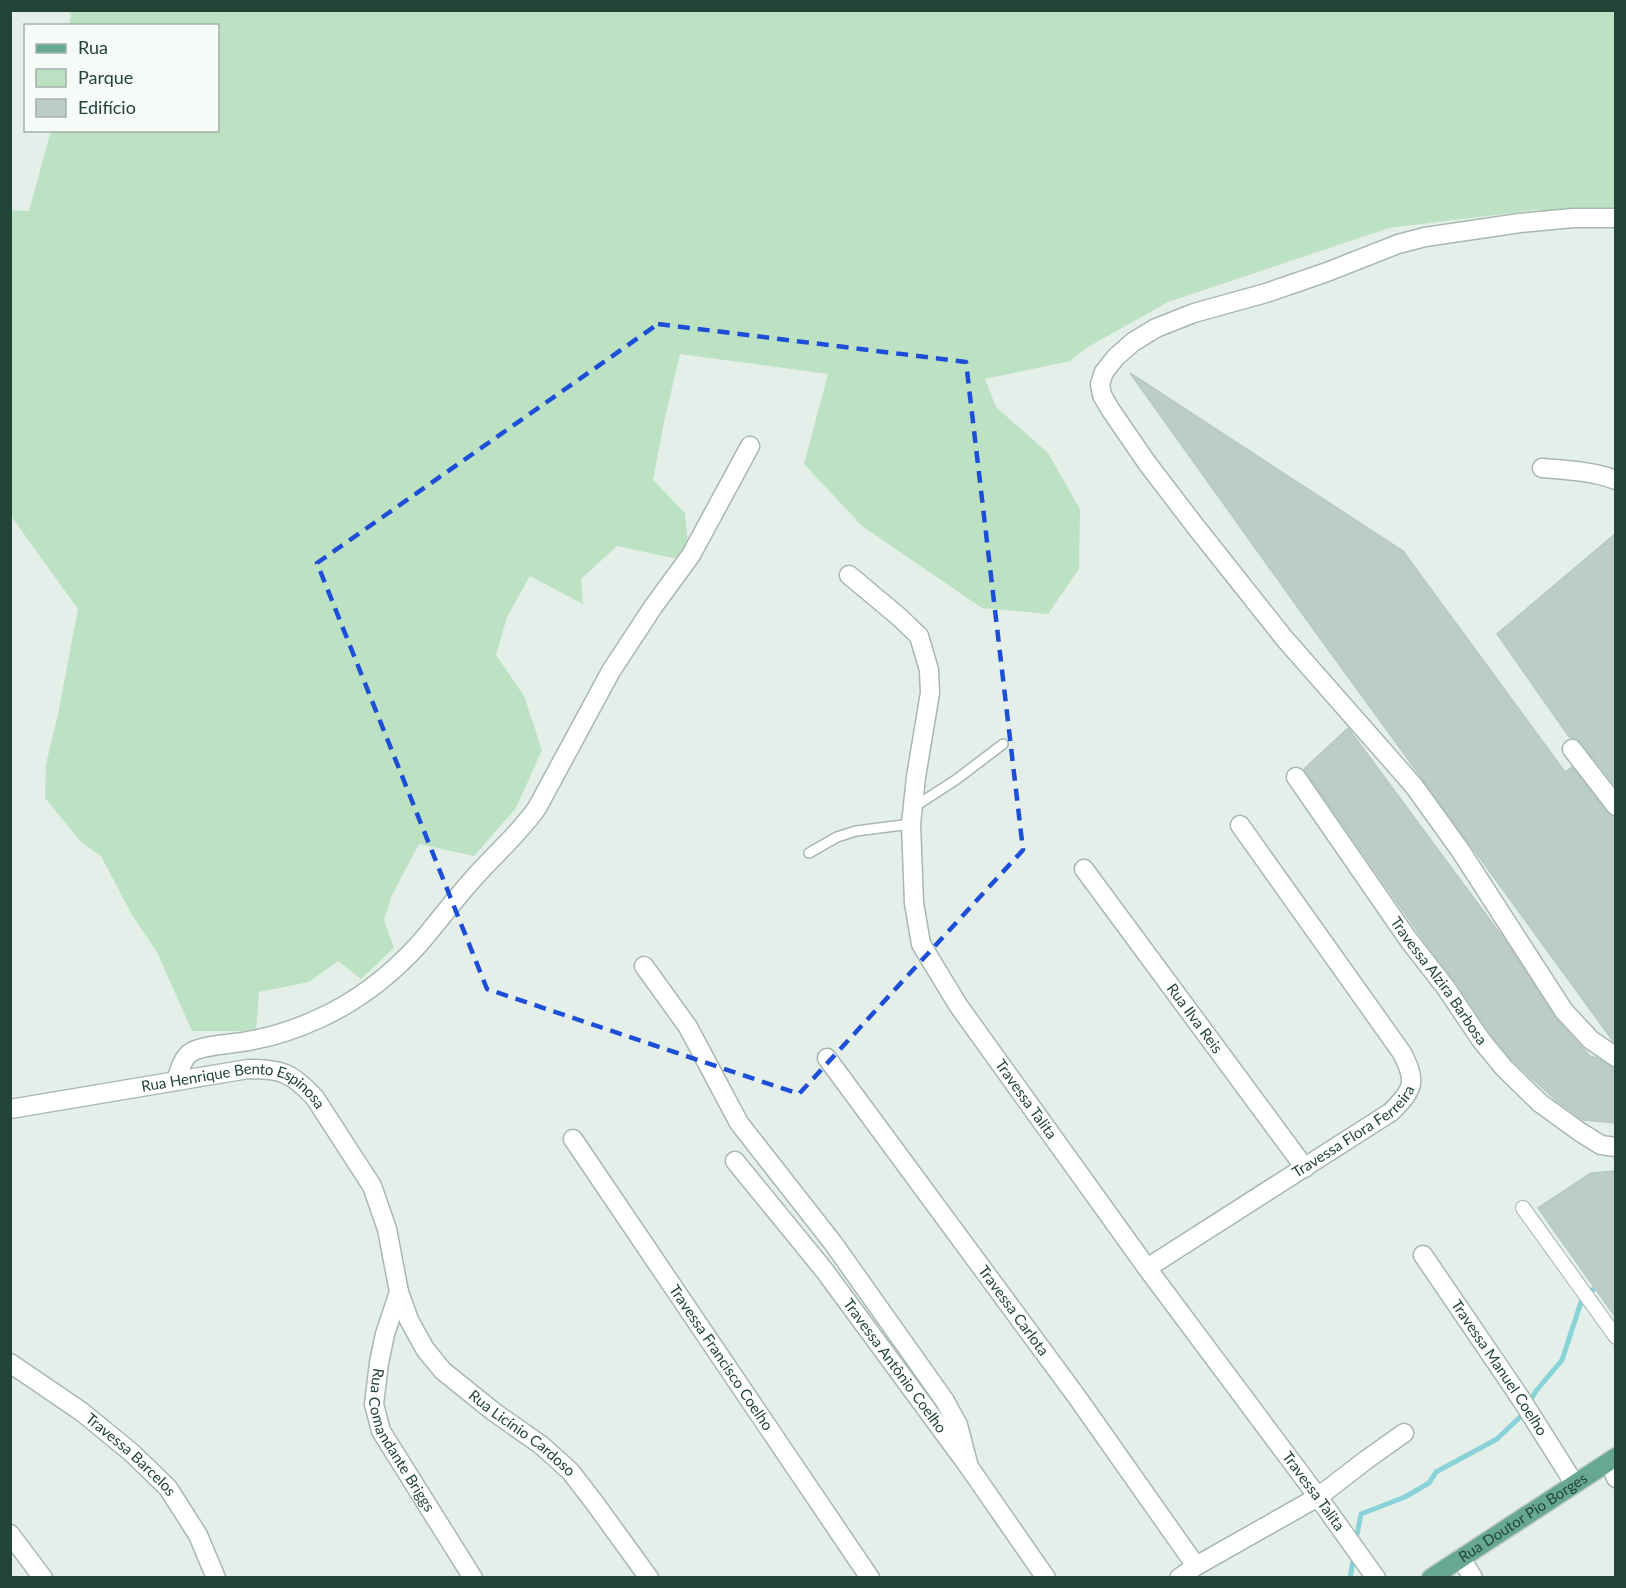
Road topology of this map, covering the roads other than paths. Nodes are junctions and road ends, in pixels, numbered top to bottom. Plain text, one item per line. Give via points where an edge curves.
1 (1616, 218) edge
2 (750, 446) dead end
3 (1542, 468) dead end
4 (1616, 480) edge
5 (849, 574) dead end
6 (1003, 744) dead end
7 (1572, 749) dead end
8 (1296, 777) dead end
9 (1616, 806) edge
10 (912, 816) junction
11 (1240, 825) dead end
12 (808, 853) dead end
13 (1084, 870) dead end
14 (644, 966) dead end
15 (1616, 1057) edge
16 (827, 1058) dead end
17 (176, 1081) junction
18 (10, 1109) edge
19 (573, 1139) dead end
20 (1616, 1147) edge
21 (735, 1161) dead end
22 (1305, 1167) junction
23 (1524, 1208) dead end
24 (1423, 1255) dead end
25 (1148, 1268) junction
26 (866, 1289) junction
27 (399, 1292) junction
28 (846, 1299) junction
29 (1616, 1337) edge
30 (10, 1363) edge
31 (1404, 1433) dead end
32 (1614, 1465) edge
33 (969, 1467) junction
34 (1574, 1483) junction
35 (1318, 1497) junction
36 (10, 1534) edge
37 (1461, 1558) junction
38 (1196, 1566) junction
39 (44, 1578) edge
40 (216, 1578) edge
41 (473, 1578) edge
42 (649, 1578) edge
43 (870, 1578) edge
44 (1046, 1578) edge
45 (1179, 1578) edge
46 (1376, 1578) edge
47 (1431, 1578) edge
48 (1473, 1578) edge

1 - 15 street via 1520,223 1398,244 1328,272 1156,328 1116,357 1100,384 1110,409 1203,536 1284,638 1414,786 1564,1011 1591,1040
2 - 17 street via 691,555 611,671 537,808 418,944 389,974 319,1019 292,1030 191,1052
3 - 4 street
5 - 10 street, Travessa Talita via 919,636 929,669 930,693
6 - 10 lane
7 - 9 street
8 - 20 street, Travessa Alzira Barbosa via 1408,939 1504,1068 1540,1103 1580,1132 1601,1145
10 - 12 lane via 837,837
10 - 25 street, Travessa Talita via 914,903 921,944 958,1005
11 - 22 street, Travessa Flora Ferreira via 1402,1053 1412,1079 1409,1093 1391,1112
13 - 22 street, Rua Ilva Reis
14 - 26 street via 688,1027 739,1123
16 - 38 street, Travessa Carlota via 1077,1397
17 - 18 street, Rua Henrique Bento Espinosa
17 - 27 street, Rua Henrique Bento Espinosa via 271,1069 286,1073 303,1085 372,1186 387,1229
19 - 43 street, Travessa Francisco Coelho
21 - 28 street, Travessa Antônio Coelho
22 - 25 street, Travessa Flora Ferreira
23 - 29 street
24 - 34 street, Travessa Manuel Coelho
25 - 35 street, Travessa Talita
26 - 28 street
26 - 33 street via 945,1401 958,1425
27 - 41 street, Rua Comandante Briggs via 383,1344 374,1404 381,1431
27 - 42 street, Rua Licínio Cardoso via 425,1349 443,1371 570,1471
28 - 33 street, Travessa Antônio Coelho
30 - 40 street, Travessa Barcelos via 82,1412 168,1488 198,1535
31 - 35 street
32 - 34 main road, Rua Doutor Pio Borges
33 - 44 street, Travessa Antônio Coelho
34 - 37 main road, Rua Doutor Pio Borges
35 - 38 street
35 - 46 street, Travessa Talita
36 - 39 street
37 - 47 main road, Rua Doutor Pio Borges
37 - 48 street
38 - 45 street

